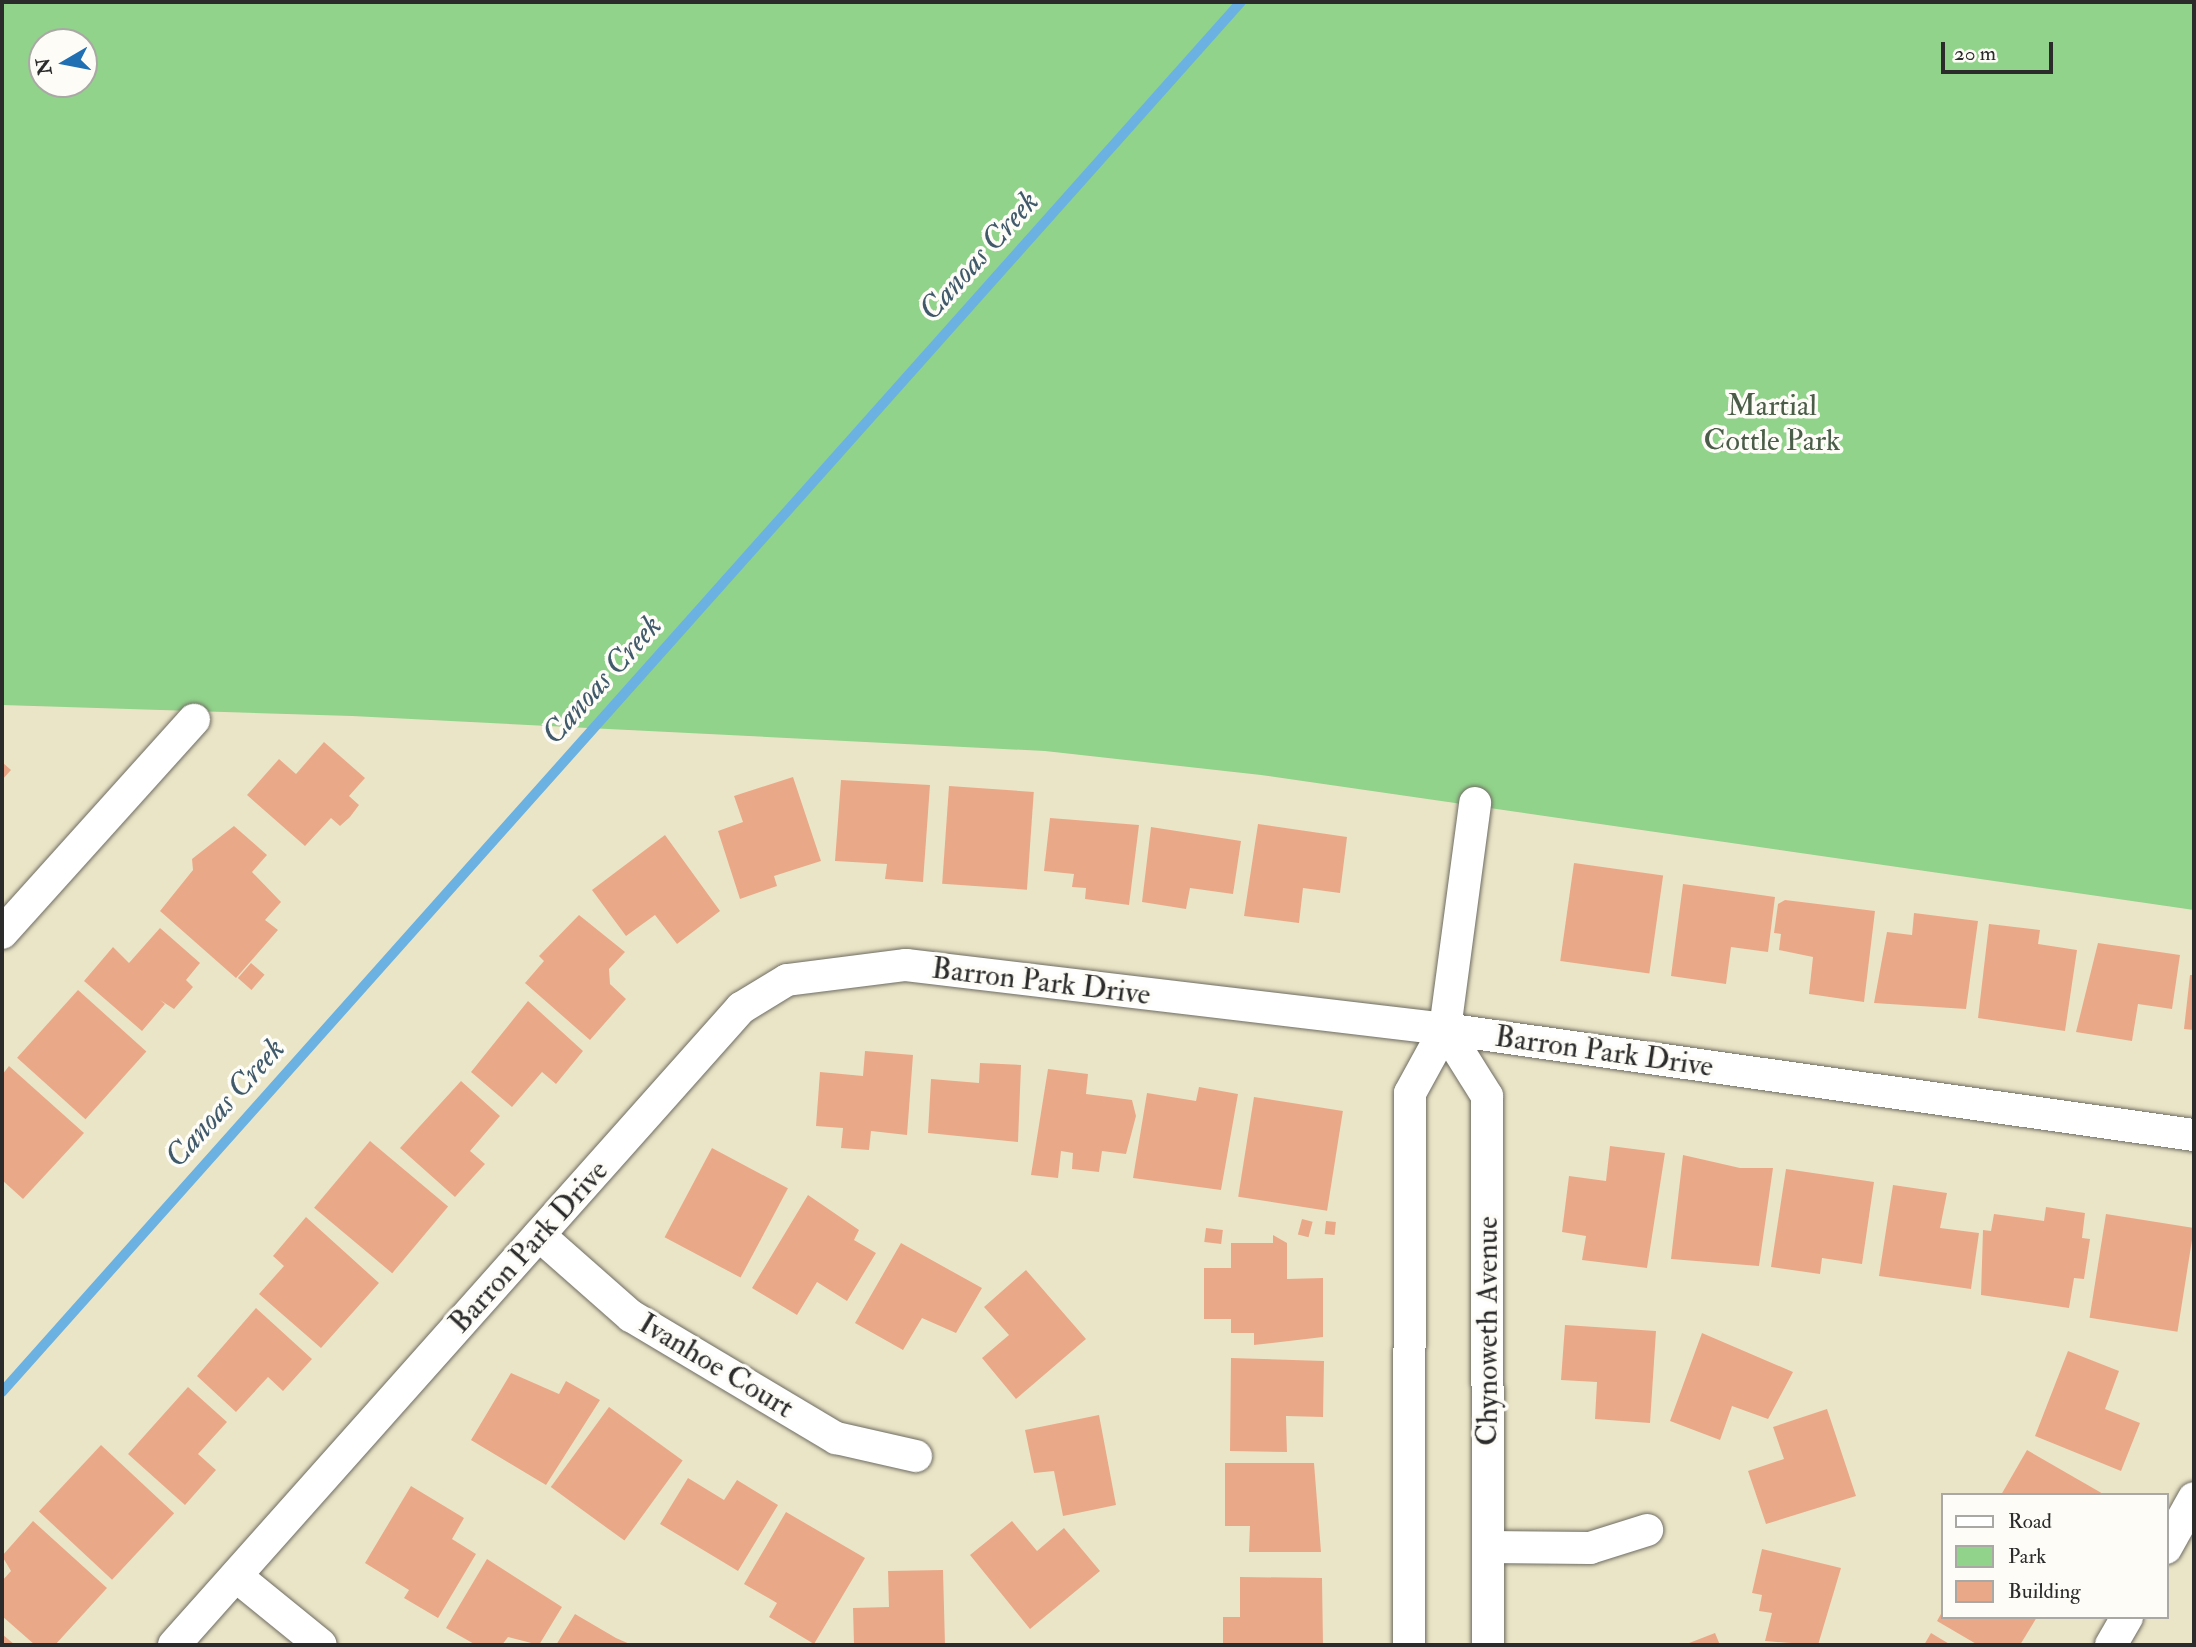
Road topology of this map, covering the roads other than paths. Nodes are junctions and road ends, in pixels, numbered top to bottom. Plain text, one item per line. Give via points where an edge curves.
1 (194, 720) dead end
2 (1475, 803) dead end
3 (2, 933) edge
4 (1445, 1029) junction
5 (2194, 1135) edge
6 (539, 1235) junction
7 (916, 1456) dead end
8 (2194, 1499) edge
9 (1647, 1530) dead end
10 (2168, 1544) edge
11 (1488, 1547) junction
12 (236, 1576) junction
13 (2126, 1619) edge
14 (174, 1645) edge
15 (321, 1645) edge
16 (1409, 1645) edge
17 (1488, 1645) edge
18 (2111, 1645) edge

1 - 3 street
2 - 4 street
4 - 5 street, Barron Park Drive
4 - 6 street, Barron Park Drive via 906,965 787,980 741,1008
4 - 11 street, Chynoweth Avenue via 1487,1096
4 - 16 street via 1410,1093
6 - 7 street, Ivanhoe Court via 631,1315 836,1438
6 - 12 street, Barron Park Drive
8 - 10 street
9 - 11 street via 1590,1548
11 - 17 street, Chynoweth Avenue
12 - 14 street, Barron Park Drive
12 - 15 street
13 - 18 street

